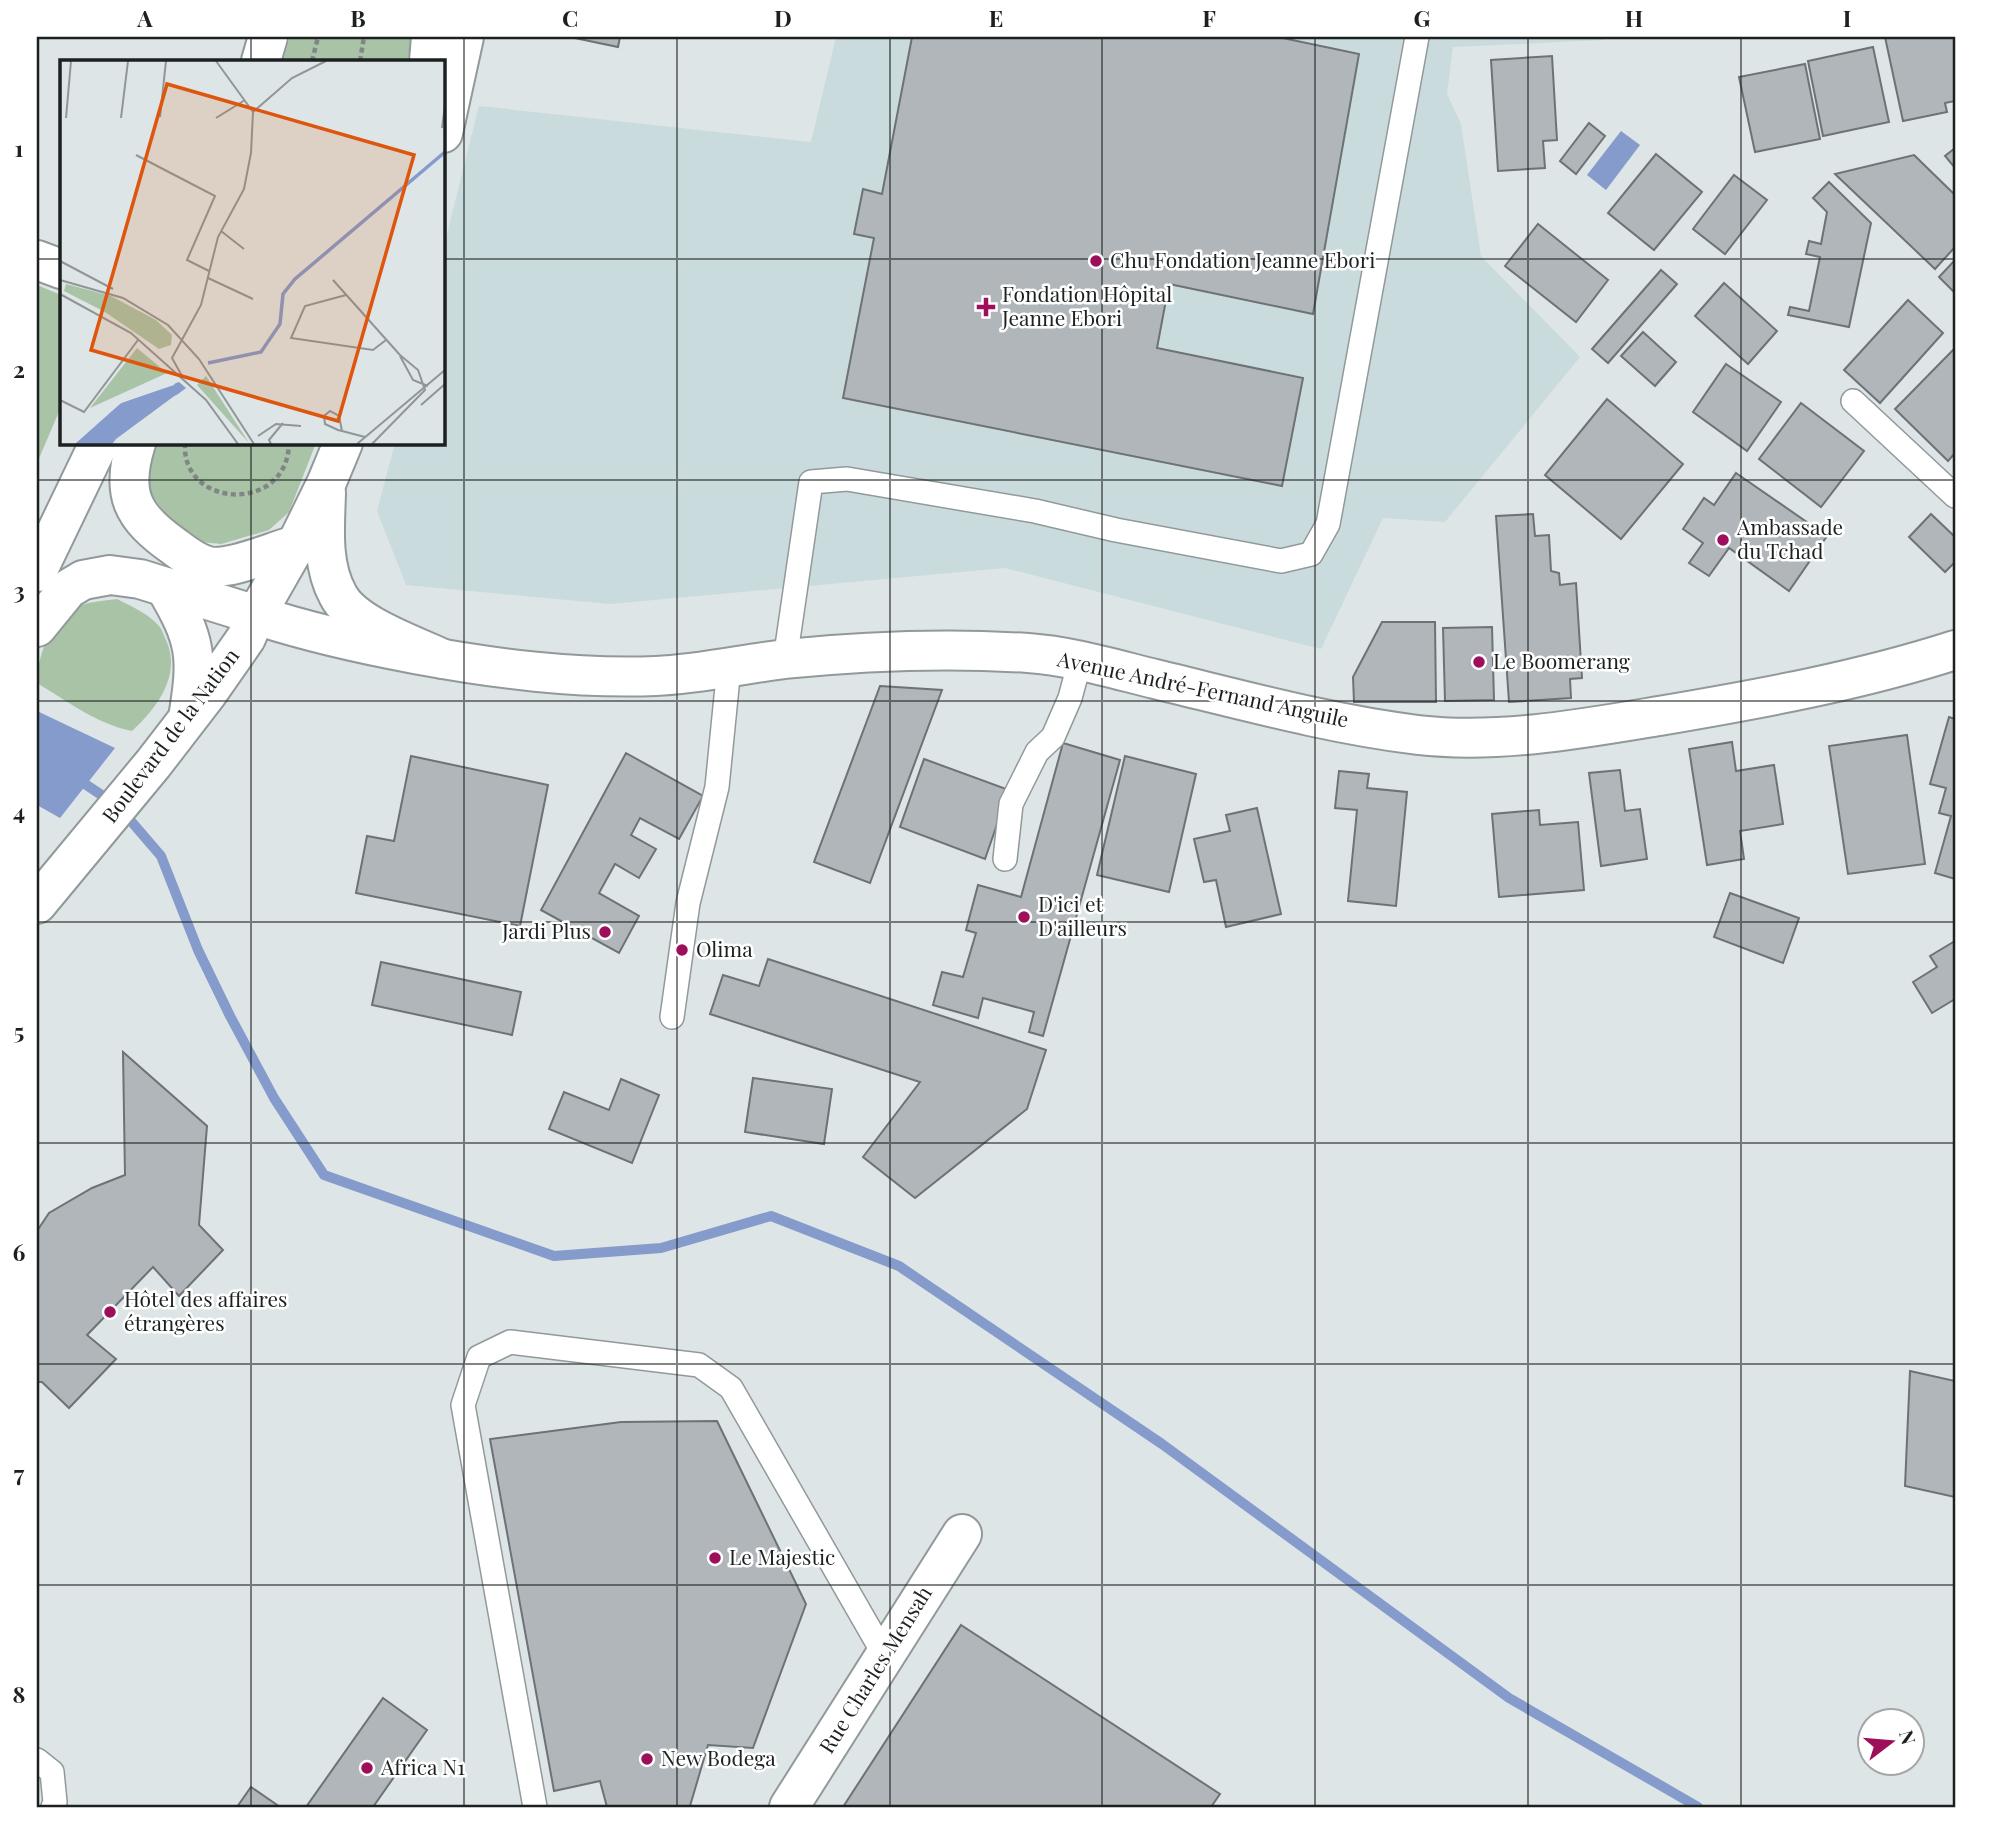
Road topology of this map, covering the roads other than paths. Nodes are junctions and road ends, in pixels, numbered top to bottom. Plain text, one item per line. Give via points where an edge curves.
1 (268, 37) edge
2 (431, 37) edge
3 (464, 37) edge
4 (1417, 37) edge
5 (261, 60) edge
6 (429, 60) edge
7 (444, 128) edge
8 (37, 260) edge
9 (60, 269) edge
10 (1853, 401) dead end
11 (99, 444) edge
12 (136, 444) edge
13 (342, 444) edge
14 (326, 484) junction
15 (1955, 496) edge
16 (296, 545) junction
17 (37, 572) edge
18 (165, 587) junction
19 (256, 615) junction
20 (37, 627) edge
21 (1955, 650) edge
22 (443, 659) junction
23 (785, 660) junction
24 (1080, 662) junction
25 (729, 667) junction
26 (188, 719) junction
27 (1005, 859) dead end
28 (37, 904) edge
29 (672, 1017) dead end
30 (962, 1534) dead end
31 (885, 1656) junction
32 (37, 1760) edge
33 (53, 1807) edge
34 (535, 1807) edge
35 (789, 1807) edge

1 - 5 main road
2 - 6 main road
3 - 7 main road
4 - 23 lane via 1328,524 1311,554 1281,561 847,479 811,482
8 - 9 main road
10 - 15 lane
11 - 17 main road
12 - 16 main road via 129,479 133,505 162,538 186,556 208,566 225,565
13 - 14 main road, Boulevard de la Nation
14 - 16 main road, Boulevard de la Nation
14 - 22 main road via 326,554 345,606
16 - 19 main road, Boulevard de la Nation
18 - 19 main road
18 - 20 main road via 121,575 83,580 65,593
18 - 26 main road via 194,651
19 - 22 main road via 314,633
19 - 26 main road, Boulevard de la Nation via 246,638
21 - 24 main road, Avenue André-Fernand Anguile via 1760,699 1588,727 1471,737 1419,735 1292,712
22 - 25 main road, Avenue André-Fernand Anguile via 532,673 611,677
23 - 24 main road, Avenue André-Fernand Anguile via 944,652 1031,653
23 - 25 main road, Avenue André-Fernand Anguile
24 - 27 lane via 1053,737 1037,752 1011,804
25 - 29 lane via 717,787 688,903
26 - 28 main road, Boulevard de la Nation
30 - 31 main road, Rue Charles Mensah
31 - 34 lane via 731,1388 699,1365 510,1342 479,1357 463,1405
31 - 35 main road, Rue Charles Mensah
32 - 33 lane via 51,1772

